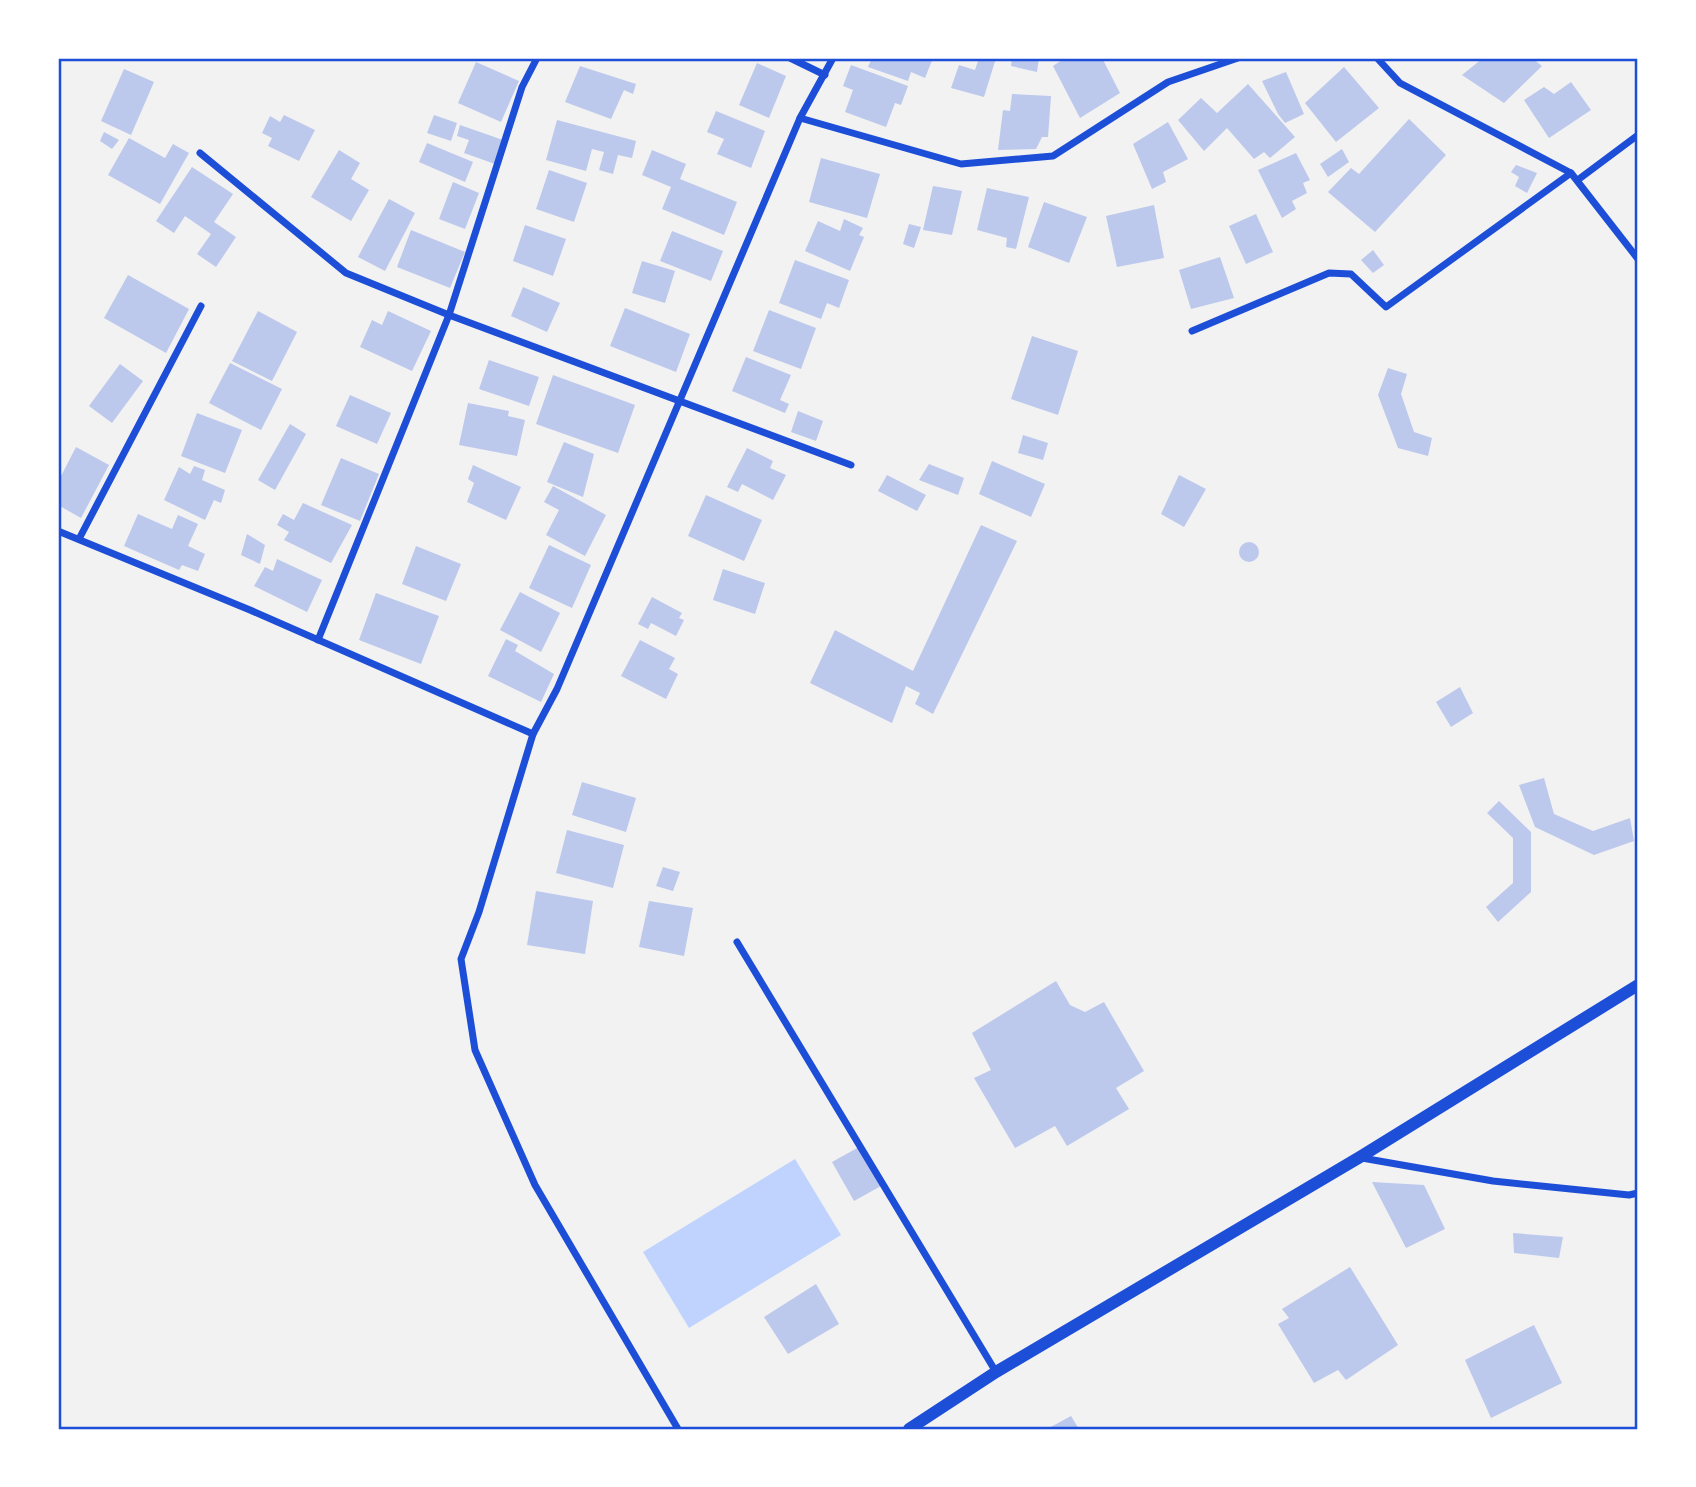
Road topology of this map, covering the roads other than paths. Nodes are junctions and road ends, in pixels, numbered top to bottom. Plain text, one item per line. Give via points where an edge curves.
1 (537, 58) edge
2 (790, 58) edge
3 (833, 58) edge
4 (1238, 58) edge
5 (1377, 58) edge
6 (825, 75) junction
7 (800, 118) junction
8 (1638, 135) edge
9 (200, 153) dead end
10 (1571, 173) junction
11 (1579, 179) junction
12 (1638, 259) edge
13 (201, 306) dead end
14 (449, 315) junction
15 (1192, 331) dead end
16 (678, 398) junction
17 (851, 465) dead end
18 (58, 531) edge
19 (79, 539) junction
20 (318, 640) junction
21 (533, 734) junction
22 (737, 942) dead end
23 (1638, 985) edge
24 (1360, 1157) junction
25 (1638, 1193) edge
26 (996, 1372) junction
27 (678, 1429) edge
28 (909, 1429) edge

1 - 14 street via 522,87
2 - 6 street
3 - 6 street
4 - 7 street via 1168,82 1053,156 961,164
5 - 10 street via 1400,83
6 - 7 street
7 - 16 street
8 - 11 street
9 - 14 street via 346,273
10 - 11 street
10 - 15 street via 1386,307 1351,274 1329,273
11 - 12 street
13 - 19 street
14 - 16 street
14 - 20 street
16 - 17 street
16 - 21 street
18 - 19 street
19 - 20 street
20 - 21 street
21 - 27 street via 480,912 461,959 475,1050 536,1185
22 - 26 street
23 - 24 street
24 - 25 street via 1493,1181
24 - 26 street
26 - 28 street

